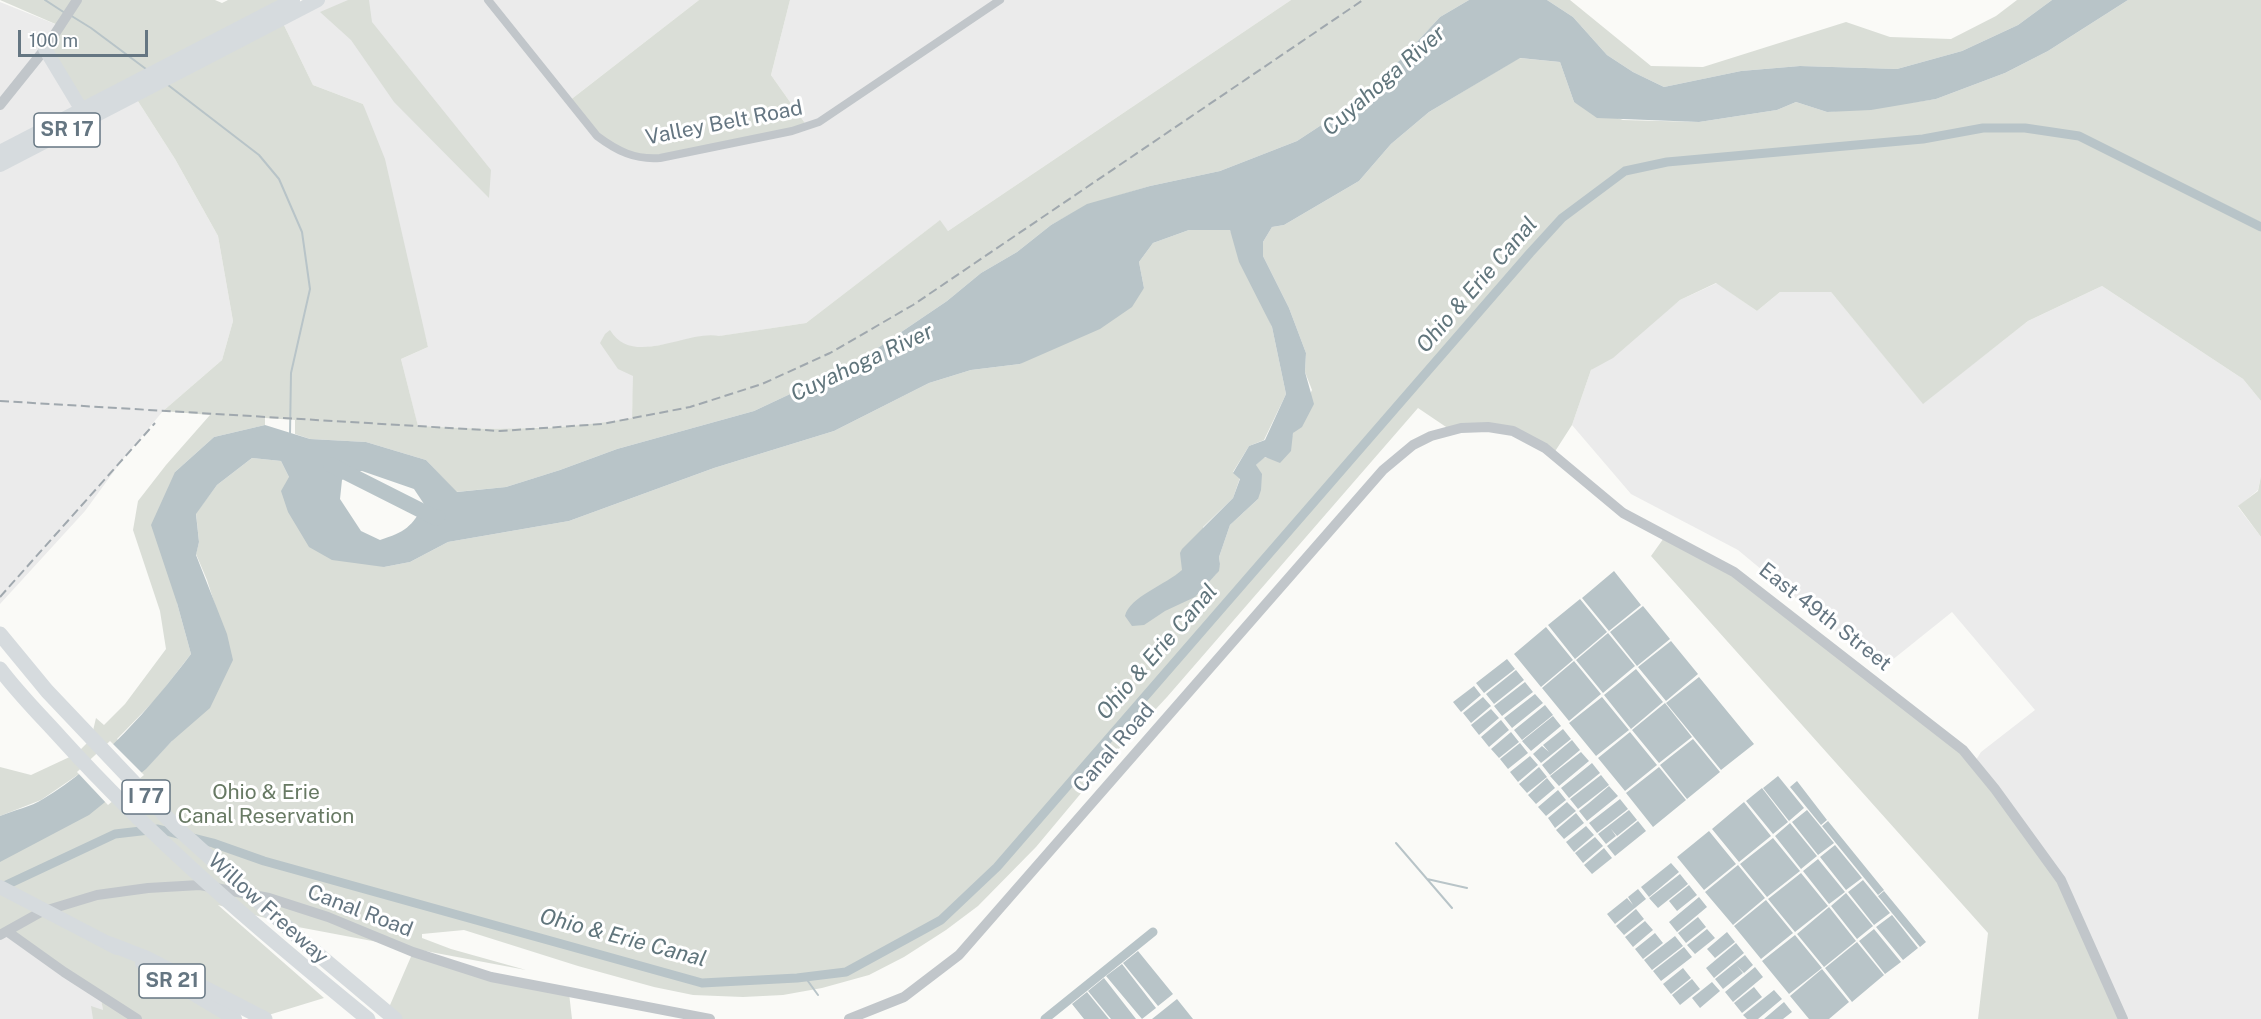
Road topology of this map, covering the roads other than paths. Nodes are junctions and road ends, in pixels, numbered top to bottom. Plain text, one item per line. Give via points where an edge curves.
1 (293, 0) edge
2 (318, 0) edge
3 (488, 0) edge
4 (1000, 0) edge
5 (75, 3) edge
6 (220, 44) junction
7 (45, 49) junction
8 (0, 105) edge
9 (84, 114) junction
10 (0, 152) edge
11 (0, 165) edge
12 (1383, 470) joint
13 (0, 634) edge
14 (0, 669) edge
15 (0, 887) edge
16 (4, 934) edge
17 (110, 944) junction
18 (137, 1019) edge
19 (235, 1019) edge
20 (265, 1019) edge
21 (368, 1019) edge
22 (395, 1019) edge
23 (710, 1019) edge
24 (849, 1019) edge
25 (2123, 1019) edge

1 - 6 main road, SR 17
2 - 6 main road, SR 17
3 - 4 street, Valley Belt Road via 597,136 614,150 645,159 792,132 819,122
5 - 7 street
6 - 9 main road, SR 17
7 - 8 street
7 - 9 main road
9 - 10 main road, SR 17
9 - 11 main road, SR 17
12 - 24 street, Canal Road via 959,955 904,998
12 - 25 street, East 49th Street via 1413,445 1431,436 1461,428 1513,431 1545,448 1623,513 1734,572 1964,750 2061,880
13 - 22 highway, Willow Freeway / I 77 via 47,691 176,827
14 - 21 highway, Willow Freeway / I 77 via 103,783 168,847
15 - 17 main road, SR 21
16 - 18 street
16 - 23 street, Canal Road via 42,912 97,895 200,885 268,898 491,977
17 - 19 main road, SR 21
17 - 20 highway via 146,958

